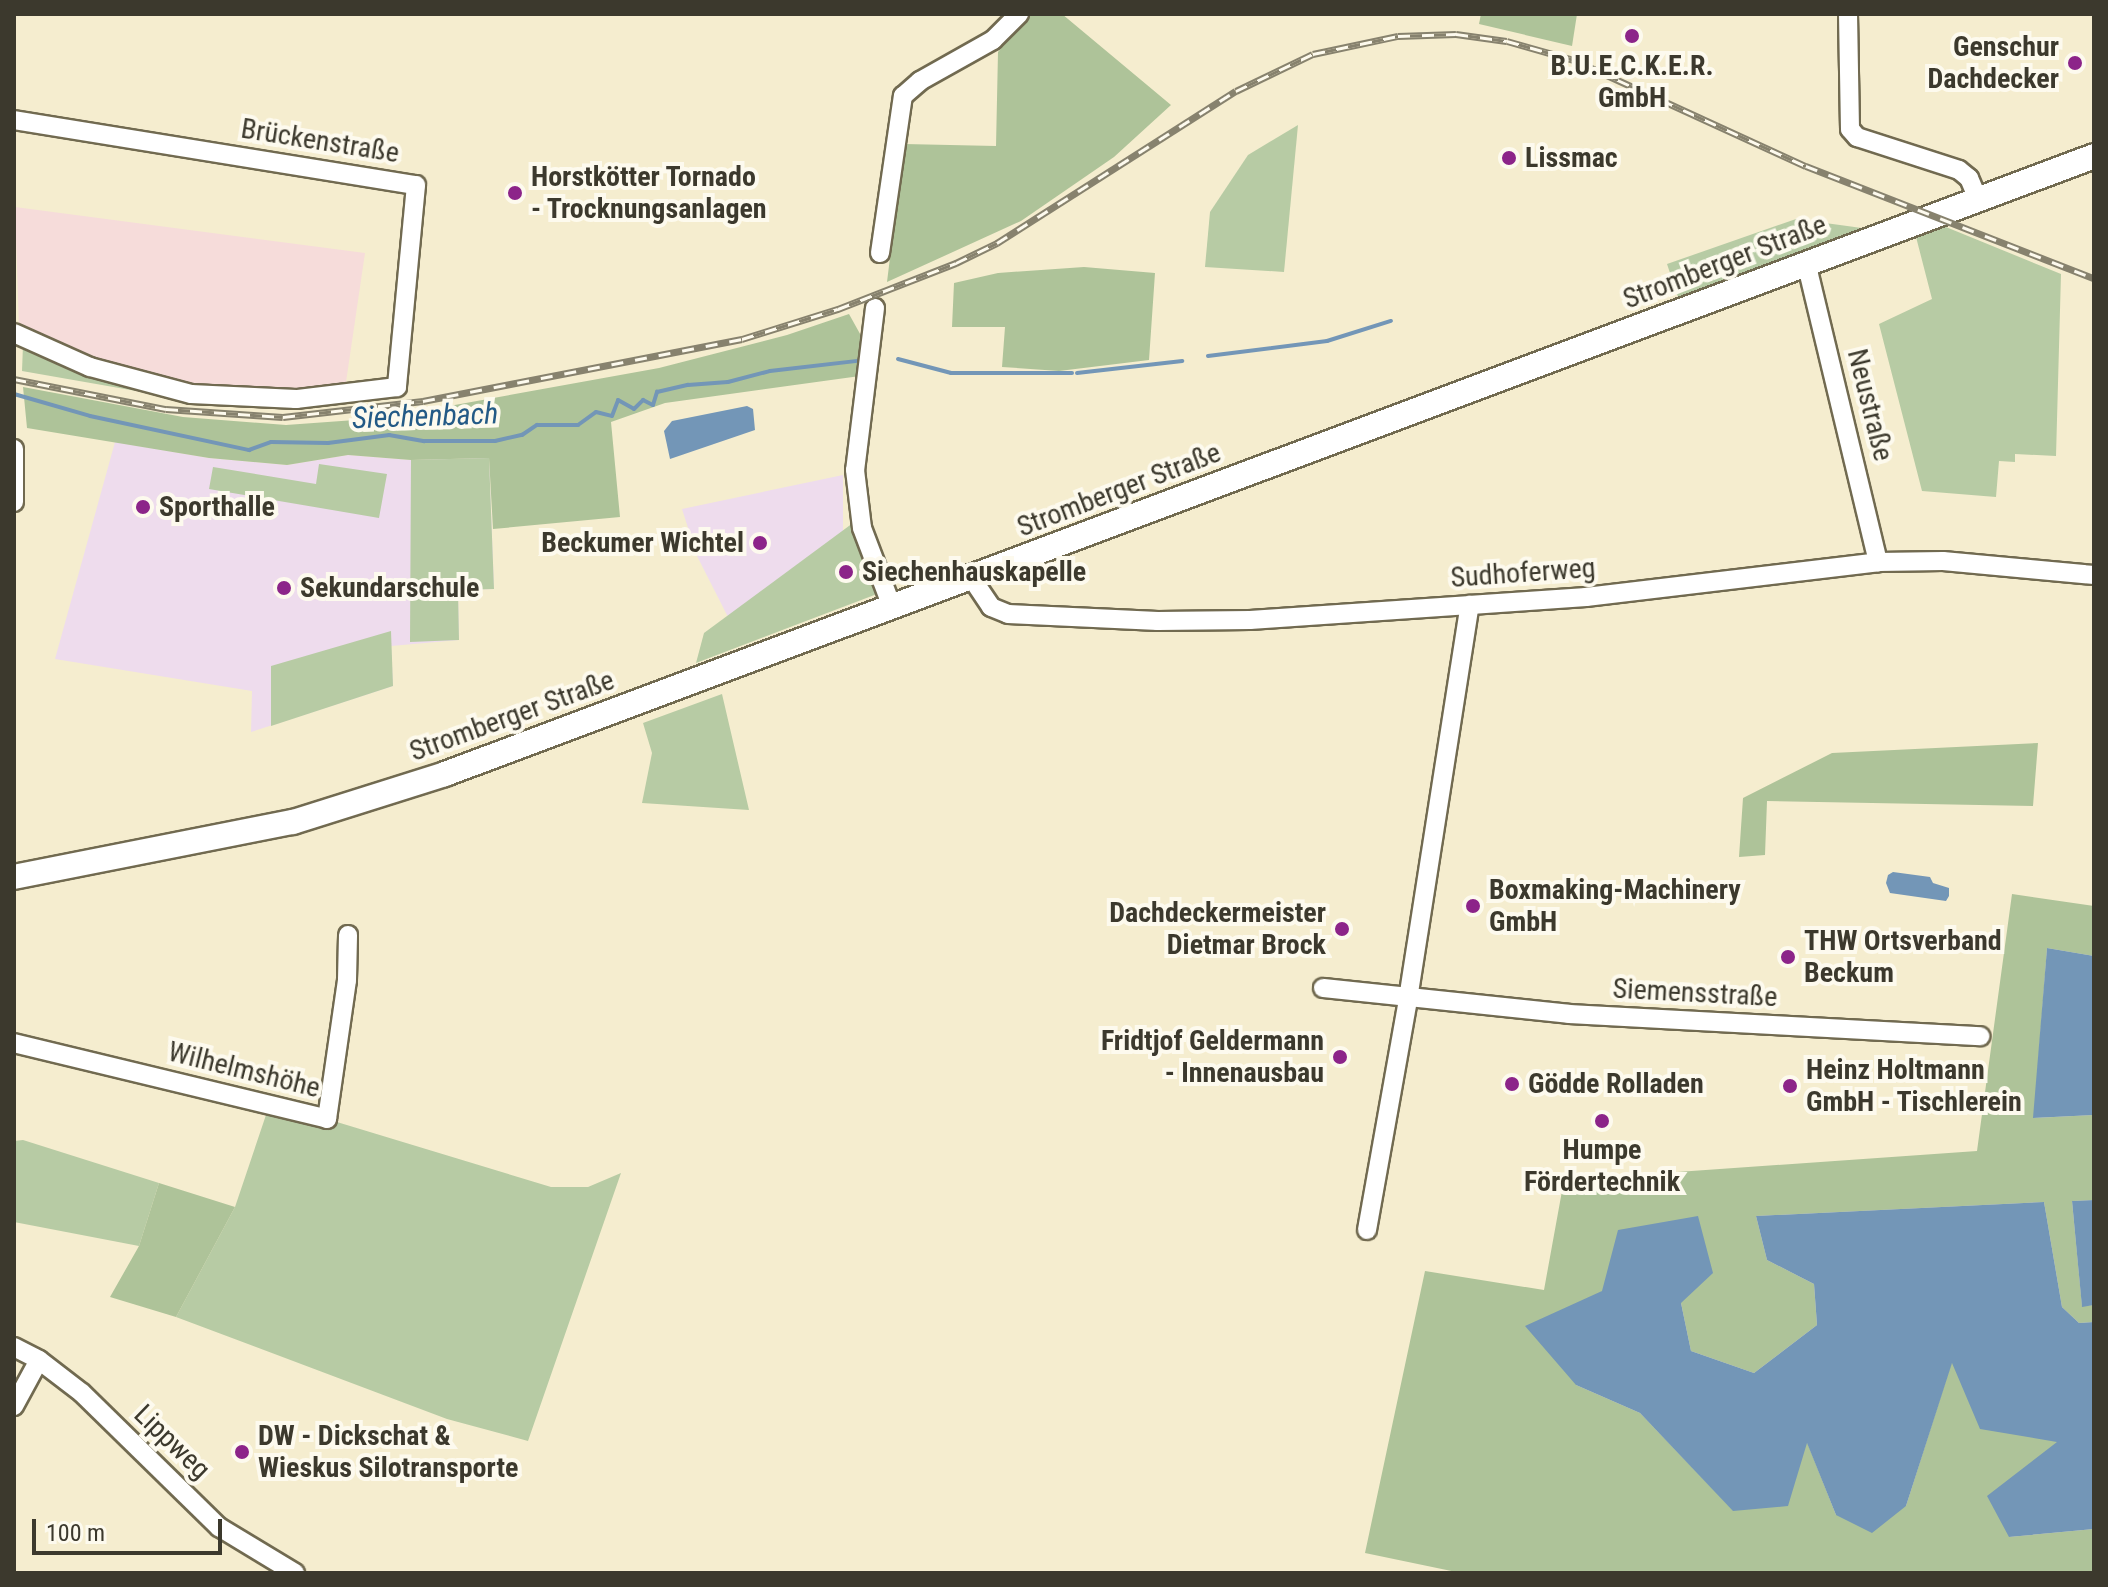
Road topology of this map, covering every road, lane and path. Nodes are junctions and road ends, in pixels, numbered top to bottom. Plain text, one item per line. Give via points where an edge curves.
1 (1019, 14) edge
2 (1848, 14) edge
3 (14, 120) edge
4 (2094, 156) edge
5 (1978, 199) junction
6 (880, 253) dead end
7 (1806, 262) junction
8 (875, 308) dead end
9 (14, 333) edge
10 (14, 449) edge
11 (14, 502) edge
12 (1878, 562) junction
13 (2094, 575) edge
14 (971, 577) junction
15 (1470, 605) junction
16 (892, 607) junction
17 (14, 877) edge
18 (348, 935) dead end
19 (1323, 988) dead end
20 (1408, 999) junction
21 (1980, 1036) dead end
22 (14, 1043) edge
23 (1367, 1230) dead end
24 (14, 1347) edge
25 (39, 1360) junction
26 (14, 1406) edge
27 (295, 1573) edge

1 - 6 street via 993,40 903,96
2 - 5 street via 1850,129 1857,137 1959,170
3 - 9 street, Brückenstraße via 416,185 397,387 296,399 191,394 90,367
4 - 5 main road, Stromberger Straße
5 - 7 main road, Stromberger Straße
7 - 12 street, Neustraße
7 - 14 main road, Stromberger Straße
8 - 16 street via 855,470 862,528
10 - 11 street
12 - 13 street, Sudhoferweg via 1943,561
12 - 15 street, Sudhoferweg via 1676,588
14 - 15 street, Sudhoferweg via 991,607 1008,614 1059,618 1250,620
14 - 16 main road, Stromberger Straße
15 - 20 street
16 - 17 main road, Stromberger Straße via 349,806 230,836
18 - 22 street, Wilhelmshöhe via 347,980 327,1119
19 - 20 street, Siemensstraße
20 - 21 street, Siemensstraße via 1583,1015
20 - 23 street
24 - 25 street, Lippweg
25 - 26 street
25 - 27 street, Lippweg via 82,1393 219,1527

